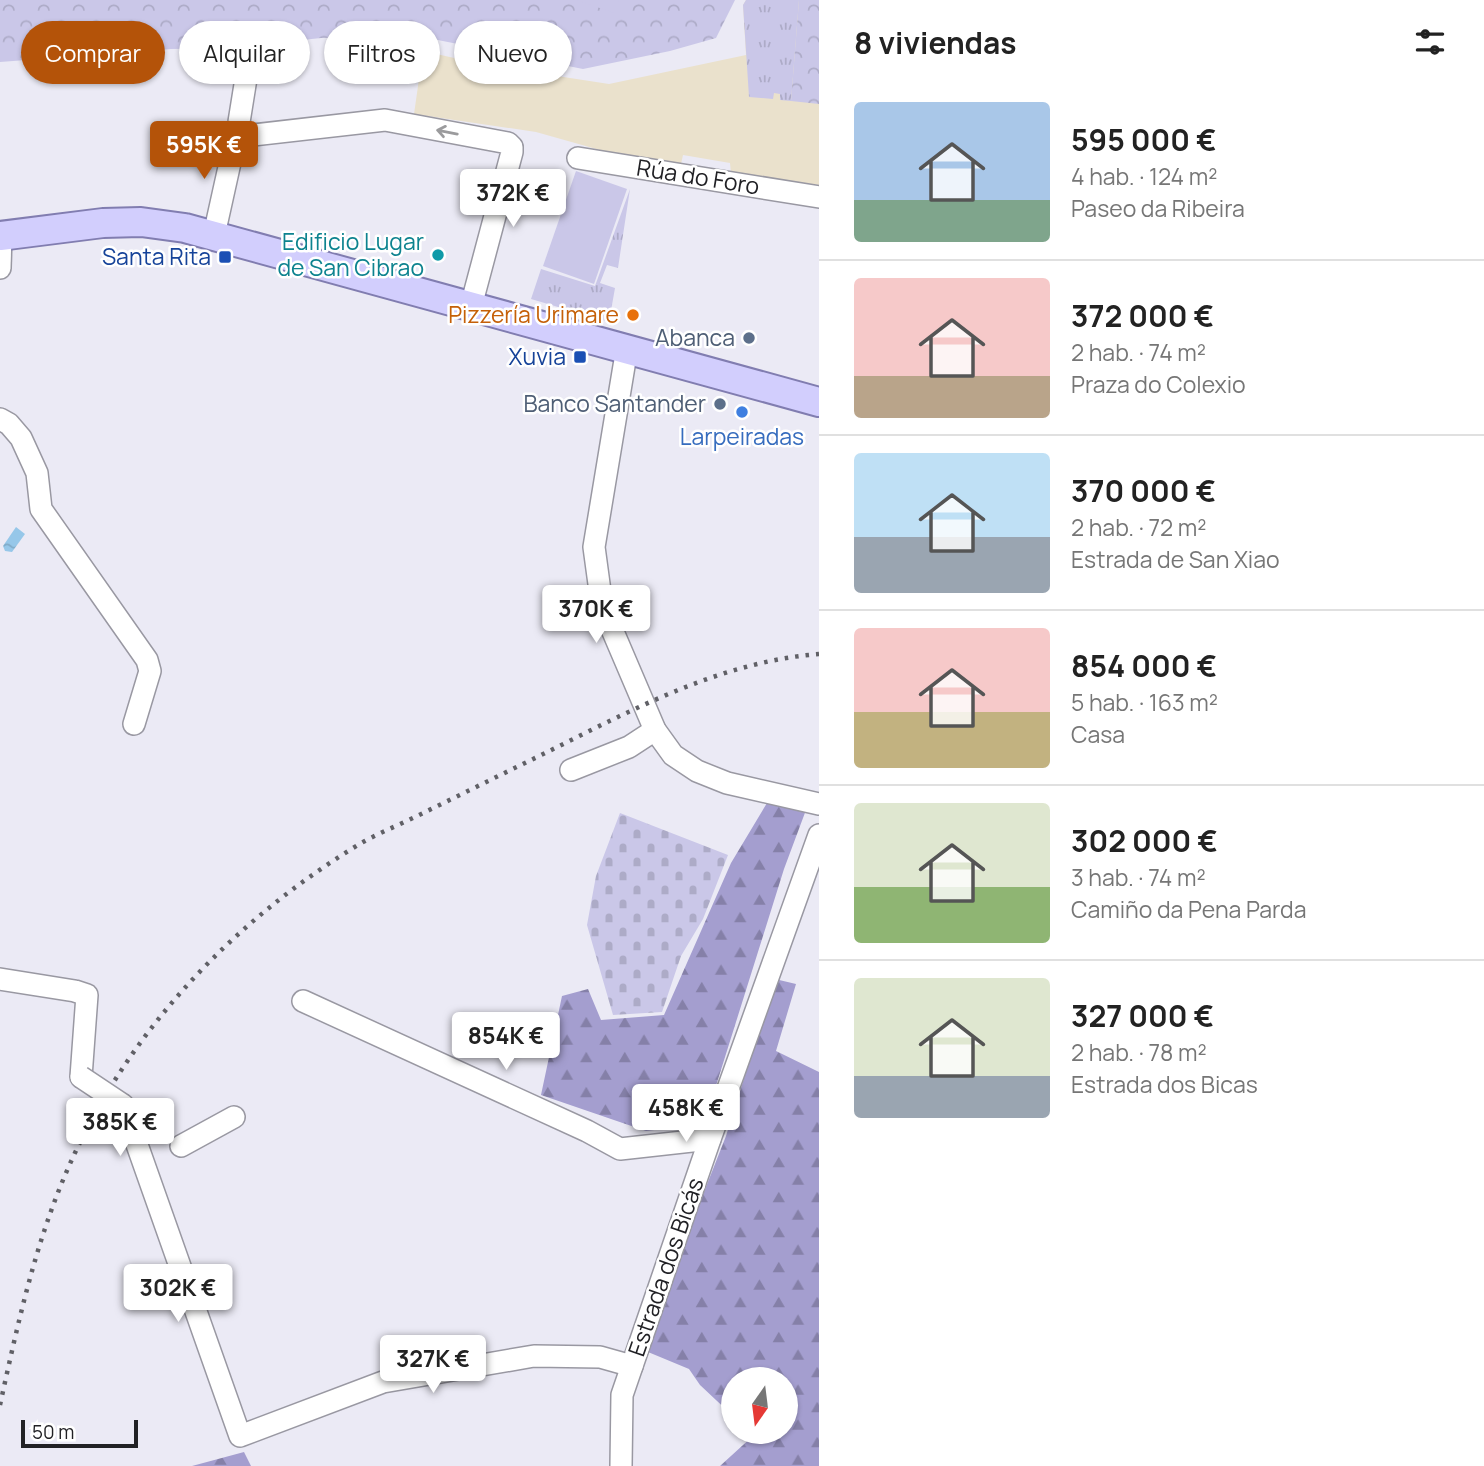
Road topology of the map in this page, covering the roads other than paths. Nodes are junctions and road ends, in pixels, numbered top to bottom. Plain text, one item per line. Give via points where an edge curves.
1 (245, 84) edge
2 (236, 137) junction
3 (578, 158) dead end
4 (819, 197) edge
5 (214, 235) junction
6 (1, 236) edge
7 (0, 268) edge
8 (471, 306) junction
9 (627, 348) junction
10 (818, 395) edge
11 (0, 419) edge
12 (134, 724) dead end
13 (655, 730) junction
14 (571, 770) dead end
15 (819, 804) edge
16 (819, 835) edge
17 (0, 979) edge
18 (303, 1001) dead end
19 (234, 1117) dead end
20 (710, 1139) junction
21 (181, 1146) dead end
22 (632, 1366) junction
23 (621, 1466) edge

1 - 2 street
2 - 5 street
8 -> 2 street via 512,147 508,143 385,120
3 - 4 street, Rúa do Foro
5 - 6 main road via 141,222
5 - 8 main road
6 - 7 street
8 - 9 main road
9 - 10 main road
9 - 13 street via 594,547 602,606
11 - 12 street via 21,438 37,473 41,509 147,660 150,671
13 - 14 street via 629,747
13 - 15 street via 673,755 697,771 727,783
16 - 20 street, Estrada dos Bicás
17 - 22 street, bridge via 87,995 81,1077 123,1105 240,1436 383,1382 534,1356 600,1357
18 - 20 street via 620,1149
19 - 21 street
20 - 22 street, Estrada dos Bicás
22 - 23 street, Estrada dos Bicás via 622,1395

